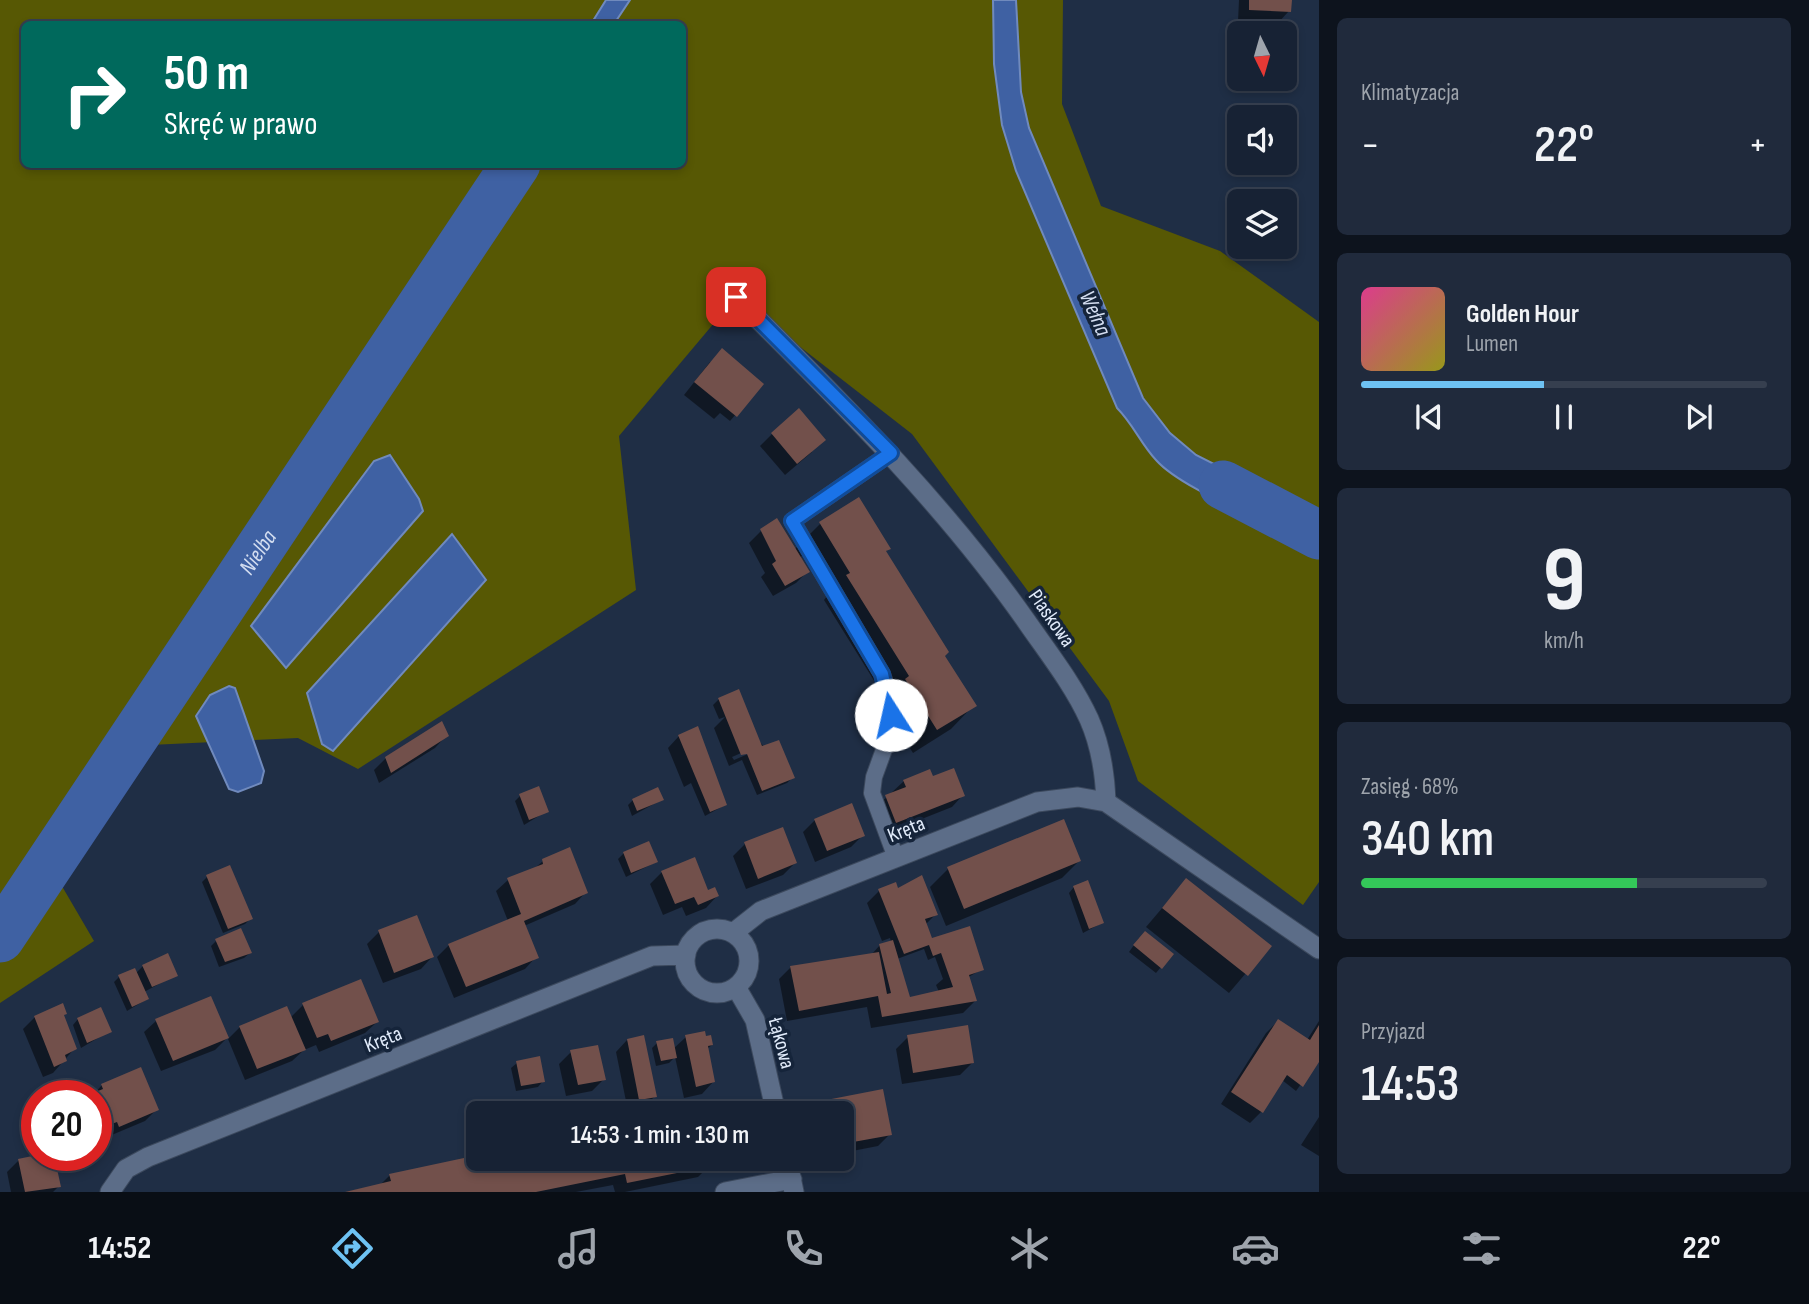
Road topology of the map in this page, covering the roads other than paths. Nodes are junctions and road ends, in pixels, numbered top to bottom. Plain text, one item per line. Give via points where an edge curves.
1 (736, 297) dead end
2 (891, 453) junction
3 (1106, 802) junction
4 (896, 858) junction
5 (733, 933) junction
6 (1319, 950) edge
7 (686, 955) junction
8 (736, 987) junction
9 (773, 1101) edge
10 (793, 1186) edge
11 (110, 1192) edge
12 (725, 1192) edge

1 - 2 street, Piaskowa
2 - 3 street, Piaskowa via 1006,591 1060,668 1089,718 1100,749
2 - 4 lane via 792,521 888,691 890,733 872,793
3 - 4 street, Kręta via 1078,797 1037,802
3 - 6 street
4 - 5 street, Kręta via 761,911
5 - 7 street via 704,932
5 - 8 street via 749,959 744,979
7 - 8 street via 689,976 705,991 726,992
7 - 11 street, Kręta via 652,956 148,1157 126,1169
8 - 9 street, Łąkowa via 755,1020
10 - 12 street

